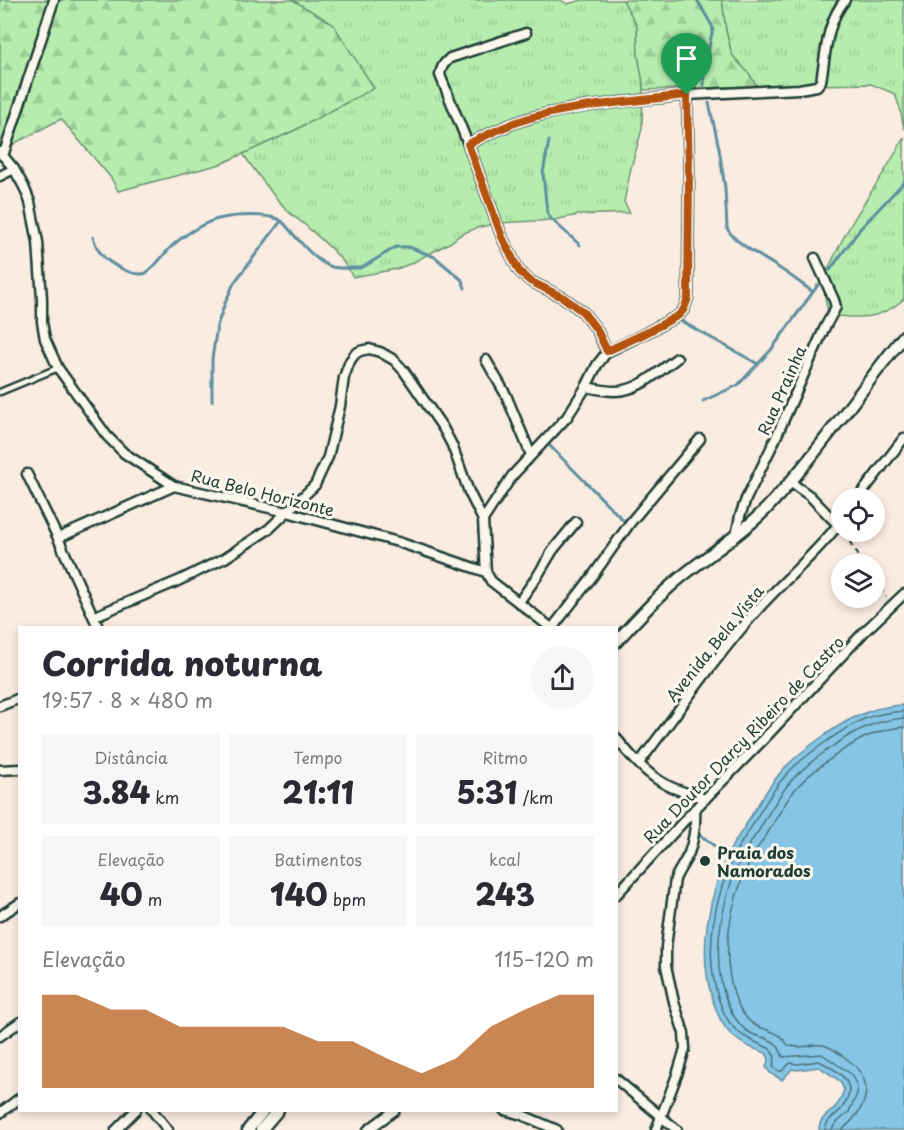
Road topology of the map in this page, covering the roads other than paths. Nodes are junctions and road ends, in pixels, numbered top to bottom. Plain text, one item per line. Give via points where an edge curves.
1 (54, 0) edge
2 (844, 0) edge
3 (526, 33) dead end
4 (687, 95) junction
5 (468, 144) junction
6 (2, 154) edge
7 (14, 169) junction
8 (0, 176) edge
9 (815, 258) dead end
10 (904, 336) edge
11 (607, 351) junction
12 (676, 358) dead end
13 (486, 360) dead end
14 (58, 368) junction
15 (586, 387) junction
16 (0, 392) edge
17 (904, 438) edge
18 (700, 439) dead end
19 (531, 455) junction
20 (27, 474) dead end
21 (789, 482) junction
22 (174, 486) junction
23 (866, 488) edge
24 (287, 512) junction
25 (831, 516) edge
26 (483, 520) junction
27 (576, 522) dead end
28 (831, 535) edge
29 (736, 536) junction
30 (58, 538) junction
31 (486, 572) junction
32 (904, 594) edge
33 (519, 602) junction
34 (95, 616) junction
35 (98, 626) edge
36 (550, 626) edge
37 (552, 626) edge
38 (618, 640) edge
39 (18, 700) edge
40 (0, 706) edge
41 (618, 740) edge
42 (639, 763) junction
43 (18, 769) edge
44 (0, 770) edge
45 (705, 799) junction
46 (695, 809) junction
47 (618, 893) edge
48 (18, 904) edge
49 (0, 916) edge
50 (18, 1023) edge
51 (0, 1036) edge
52 (618, 1082) edge
53 (18, 1100) edge
54 (134, 1112) edge
55 (154, 1112) edge
56 (262, 1112) edge
57 (276, 1112) edge
58 (392, 1112) edge
59 (511, 1112) edge
60 (0, 1113) edge
61 (661, 1117) junction
62 (116, 1130) edge
63 (168, 1130) edge
64 (248, 1130) edge
65 (261, 1130) edge
66 (368, 1130) edge
67 (557, 1130) edge
68 (656, 1130) edge
69 (678, 1130) edge

1 - 6 street
2 - 4 street via 826,39 817,86
3 - 5 street via 450,58 441,68 440,75
4 - 5 street via 536,117
4 - 11 street via 688,298 679,315
5 - 11 street via 502,237 519,271 583,312
6 - 7 street
7 - 8 street
7 - 14 street via 30,202 38,242 42,322
9 - 29 street, Rua Prainha via 836,308 746,499
10 - 21 street
11 - 15 street
12 - 15 street via 630,388 606,391
13 - 19 street via 506,395
14 - 16 lane
14 - 22 street via 112,442
15 - 19 street via 567,417
17 - 23 street
18 - 37 street
19 - 26 street
20 - 30 street
21 - 25 street
21 - 29 street
22 - 24 street, Rua Belo Horizonte
22 - 30 street, Rua Belo Horizonte
24 - 26 street via 315,485 328,457 350,361 355,354 369,349 394,360 443,428
24 - 31 street, Rua Belo Horizonte via 398,542
24 - 34 street via 225,558
26 - 31 street
27 - 33 street
28 - 42 street, Avenida Bela Vista via 727,646
29 - 38 street via 675,582
30 - 34 street
31 - 33 street via 491,581
32 - 45 street, Rua Doutor Darcy Ribeiro de Castro
33 - 36 street
34 - 35 street
39 - 40 street
41 - 42 street
42 - 45 street via 666,785
43 - 44 street
45 - 46 street, Rua Doutor Darcy Ribeiro de Castro
46 - 47 street, Rua Doutor Darcy Ribeiro de Castro
46 - 61 street via 691,847 675,879 666,948 666,966 685,1049
48 - 49 street
50 - 51 street
52 - 61 street
53 - 60 street
54 - 62 street
55 - 63 street
56 - 64 street
57 - 65 street
58 - 66 street
59 - 67 street
61 - 68 street
61 - 69 street

